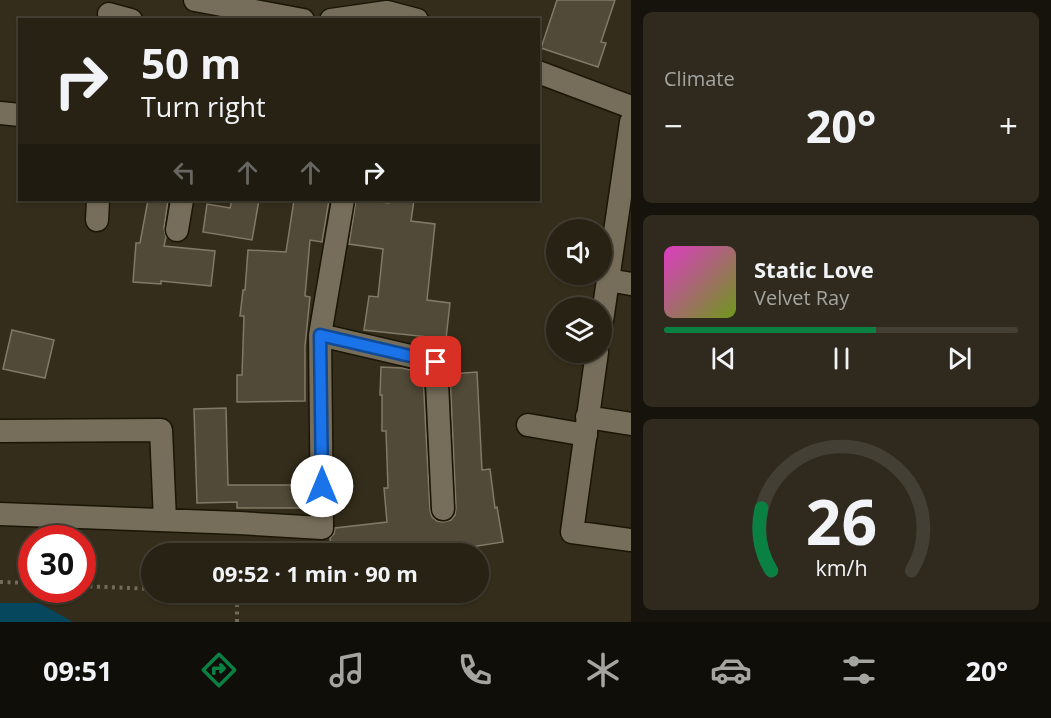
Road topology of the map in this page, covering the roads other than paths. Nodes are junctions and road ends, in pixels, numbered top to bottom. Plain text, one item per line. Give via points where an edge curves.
1 (195, 0) edge
2 (218, 7) edge
3 (290, 18) edge
4 (345, 18) edge
5 (410, 18) edge
6 (540, 73) edge
7 (631, 107) edge
8 (0, 113) edge
9 (18, 115) edge
10 (631, 122) edge
11 (182, 201) edge
12 (343, 201) edge
13 (177, 230) dead end
14 (612, 253) edge
15 (612, 281) edge
16 (631, 284) edge
17 (320, 335) junction
18 (595, 363) edge
19 (631, 424) edge
20 (528, 425) dead end
21 (586, 426) junction
22 (0, 431) edge
23 (443, 509) dead end
24 (0, 514) edge
25 (165, 520) junction
26 (631, 540) edge

1 - 2 street
2 - 3 street
4 - 5 street via 387,12
6 - 7 street
8 - 9 street
10 - 14 street
11 - 13 street
12 - 17 street
15 - 16 street
17 - 23 street via 436,362
17 - 25 street via 322,528
18 - 21 street
19 - 21 street
20 - 21 street
21 - 26 street via 572,532
22 - 25 street via 161,430
24 - 25 street

